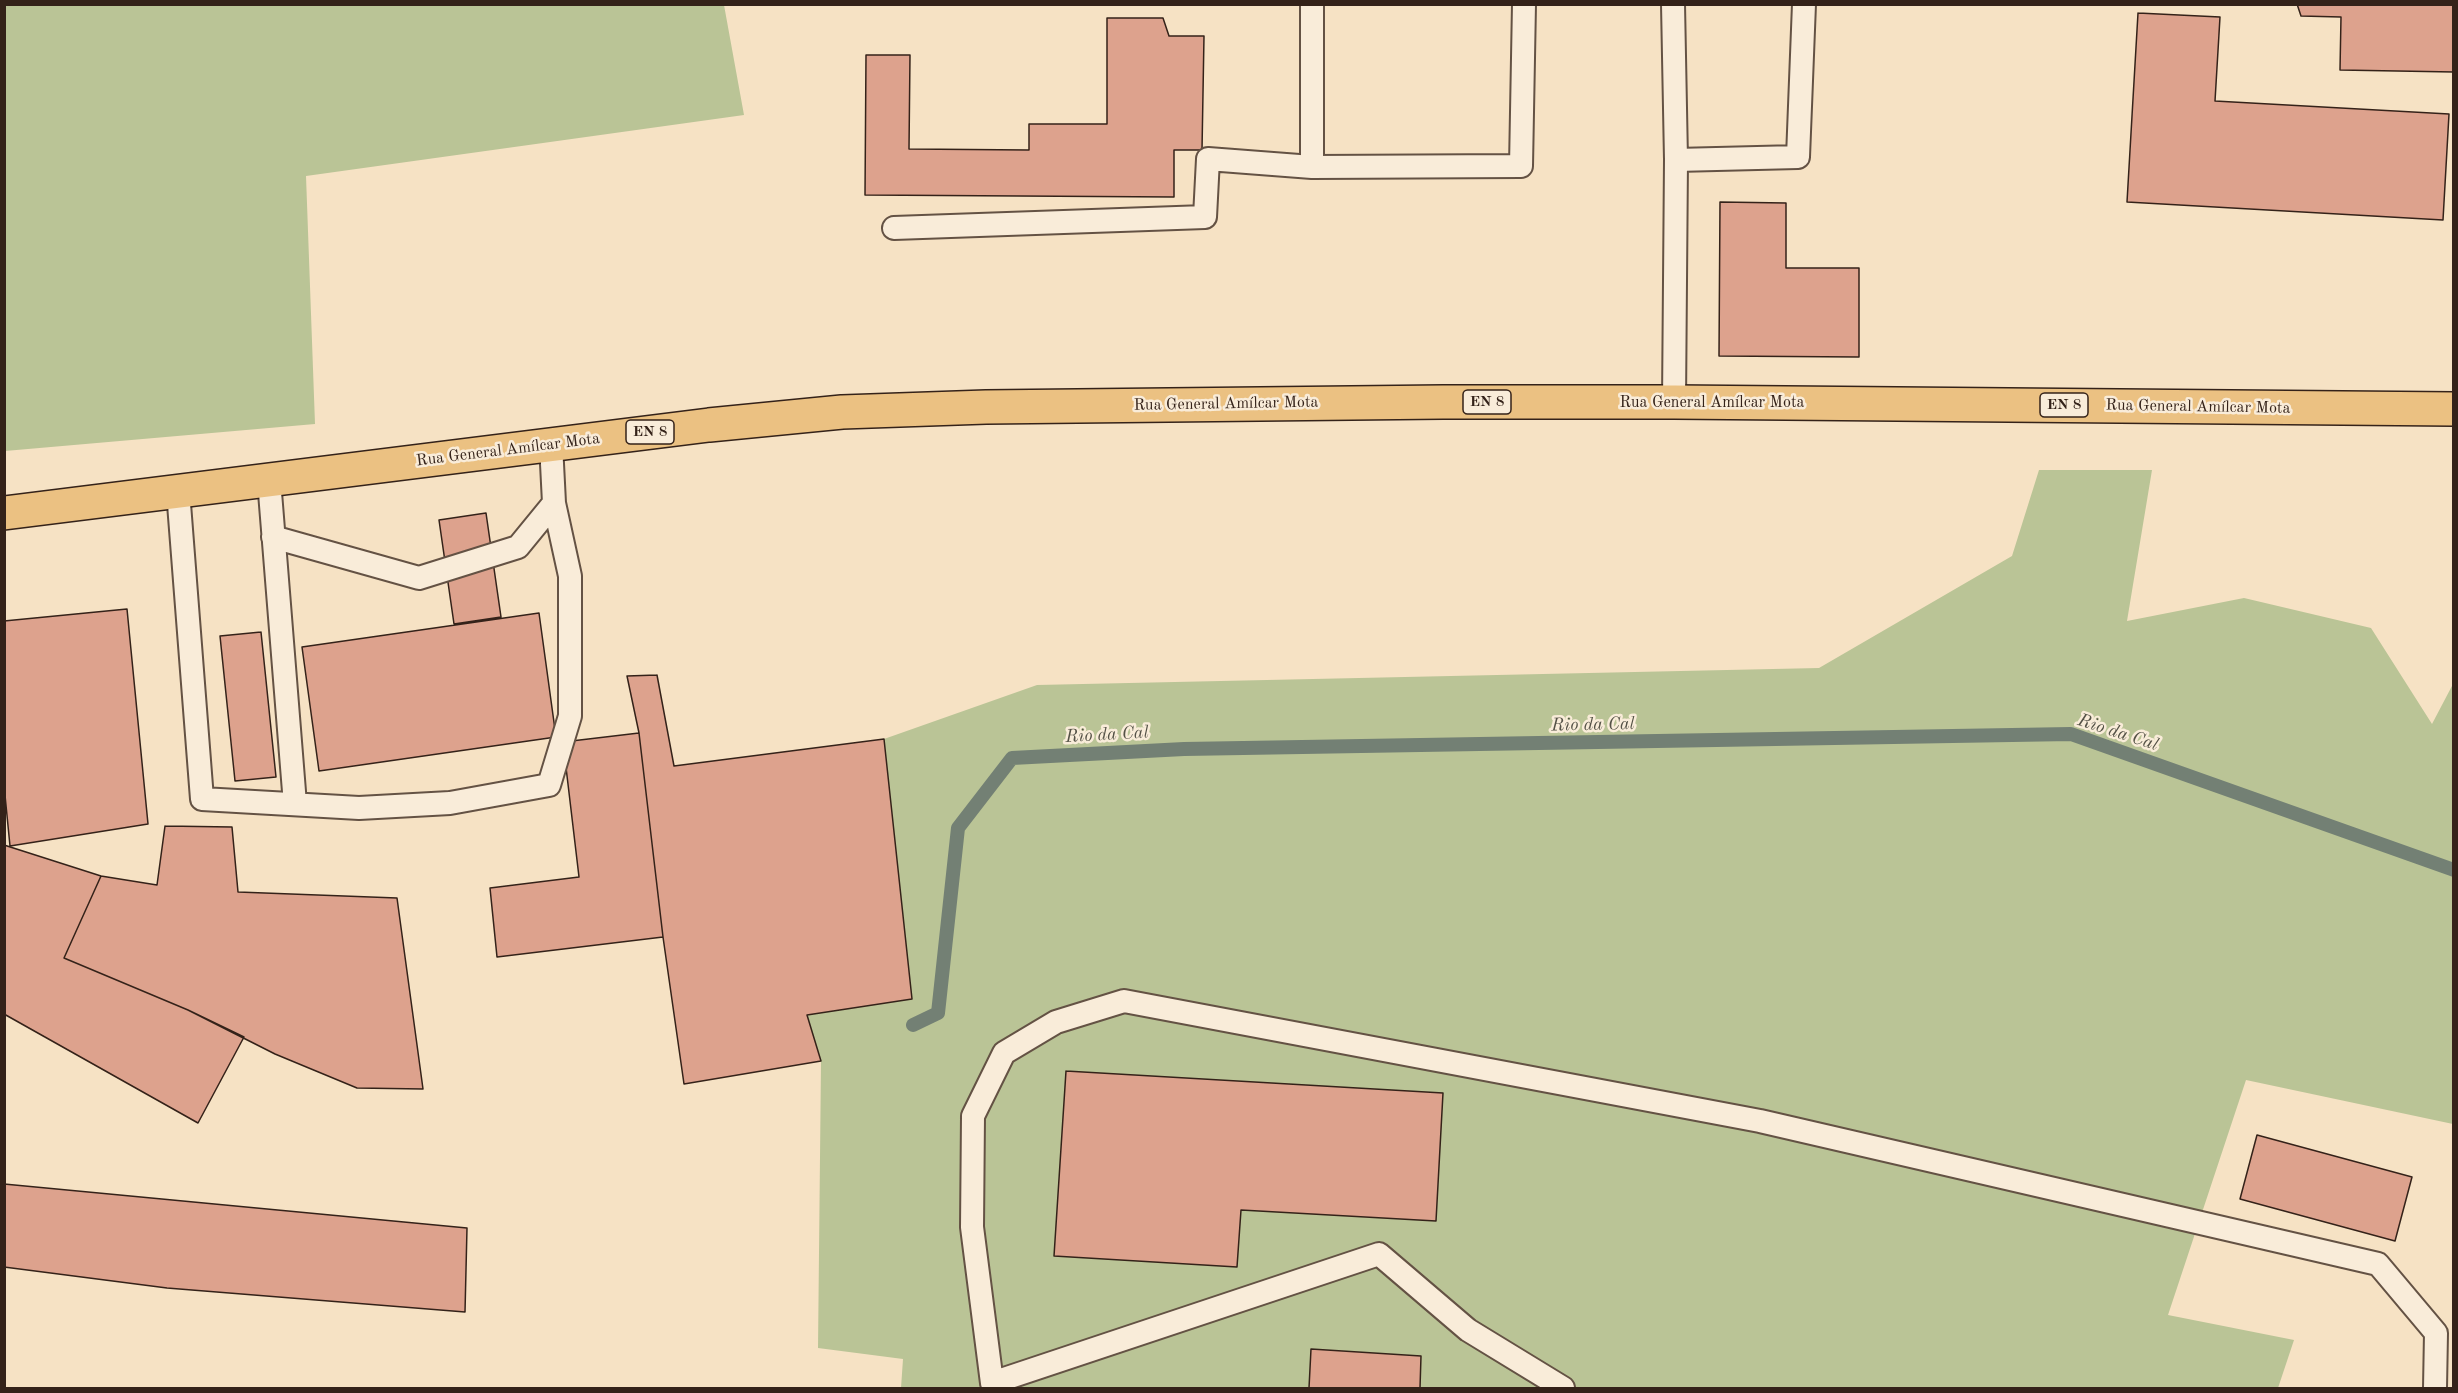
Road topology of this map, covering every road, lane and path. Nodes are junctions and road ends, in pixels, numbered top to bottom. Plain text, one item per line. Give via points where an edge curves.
1 (1312, 4) edge
2 (1524, 4) edge
3 (1673, 4) edge
4 (1804, 4) edge
5 (1676, 160) junction
6 (1312, 167) junction
7 (894, 228) dead end
8 (1674, 402) junction
9 (2454, 409) edge
10 (551, 444) junction
11 (269, 480) junction
12 (177, 491) junction
13 (554, 503) junction
14 (4, 513) edge
15 (273, 537) junction
16 (295, 804) junction
17 (1563, 1389) edge
18 (2435, 1389) edge

1 - 6 lane
2 - 6 lane via 1521,166
3 - 5 lane
4 - 5 lane via 1798,157
5 - 8 lane
6 - 7 lane via 1208,159 1205,217
8 - 9 main road, Rua General Amílcar Mota / EN 8
8 - 10 main road, Rua General Amílcar Mota / EN 8 via 1300,403 842,412
10 - 11 main road, Rua General Amílcar Mota / EN 8
10 - 13 lane
11 - 12 main road, Rua General Amílcar Mota / EN 8
11 - 15 lane
12 - 14 main road, Rua General Amílcar Mota / EN 8
12 - 16 lane via 202,799
13 - 15 lane via 518,547 419,578
13 - 16 lane via 570,576 570,716 549,785 450,803 359,808
15 - 16 lane
17 - 18 lane via 1468,1330 1379,1254 992,1383 972,1227 973,1116 1004,1053 1056,1022 1124,1001 1760,1121 2378,1264 2436,1334

